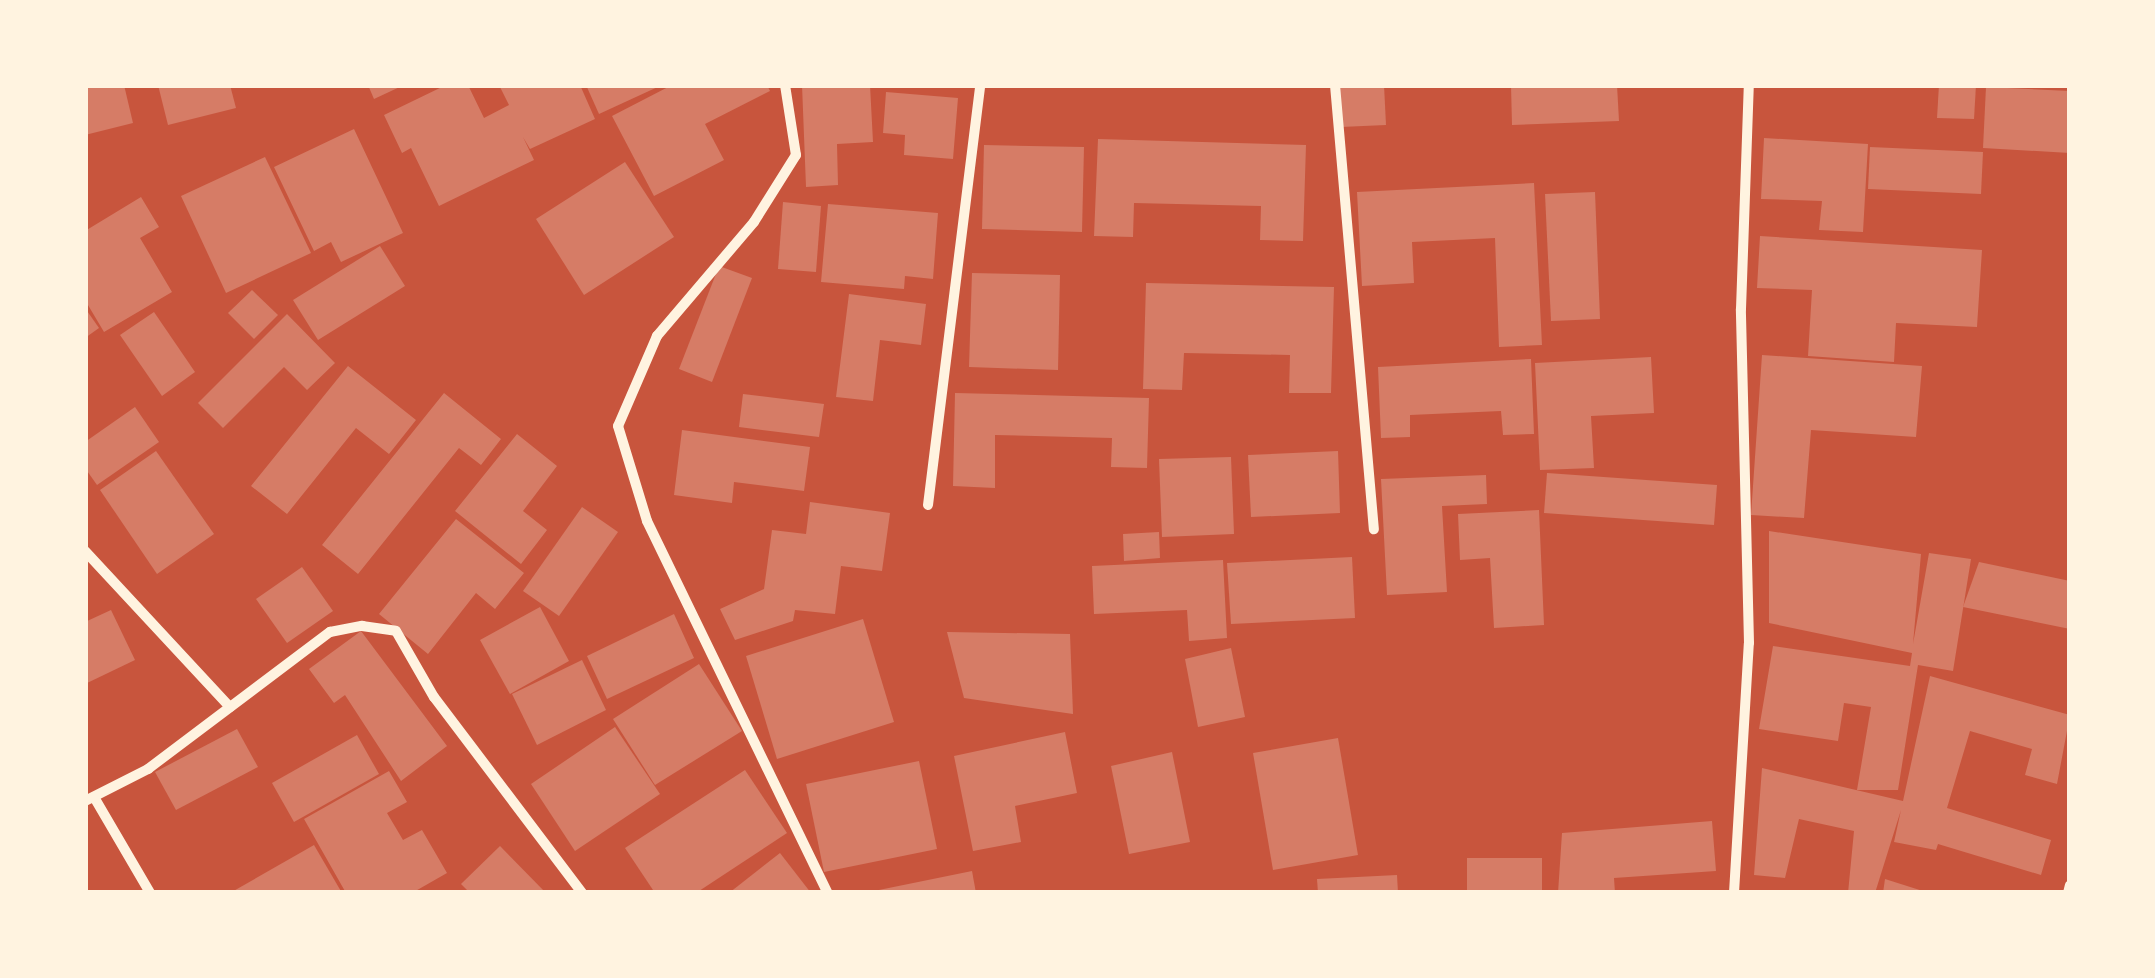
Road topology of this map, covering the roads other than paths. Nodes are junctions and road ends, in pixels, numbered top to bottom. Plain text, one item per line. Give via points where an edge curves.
1 (785, 85) edge
2 (980, 85) edge
3 (1335, 85) edge
4 (1750, 85) edge
5 (928, 505) dead end
6 (1374, 529) dead end
7 (85, 552) edge
8 (230, 707) junction
9 (89, 799) edge
10 (2070, 885) edge
11 (150, 893) edge
12 (582, 893) edge
13 (828, 893) edge
14 (1734, 893) edge
15 (2068, 893) edge

1 - 13 street via 796,154 754,222 657,336 618,426 647,522
2 - 5 street
3 - 6 street
4 - 14 street via 1741,309 1748,643
7 - 8 street
8 - 9 street via 148,769
8 - 12 street via 330,632 362,626 396,631 434,697
9 - 11 street
10 - 15 street

